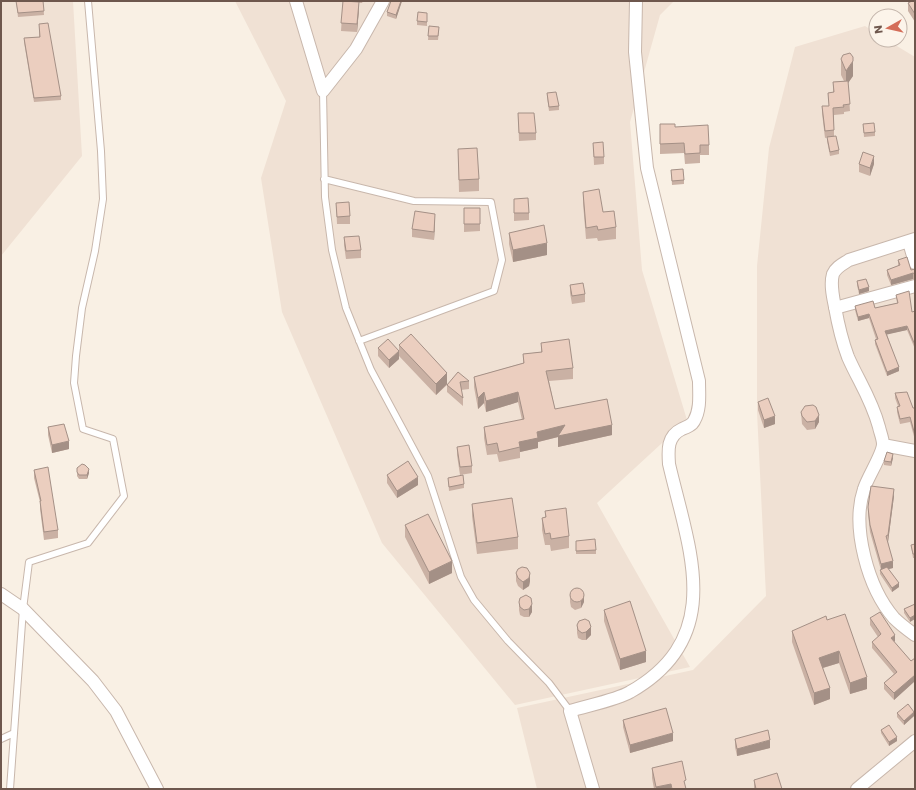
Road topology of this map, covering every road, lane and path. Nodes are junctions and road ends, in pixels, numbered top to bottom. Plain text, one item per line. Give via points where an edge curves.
1 (88, 1) edge
2 (296, 1) edge
3 (383, 1) edge
4 (636, 1) edge
5 (323, 91) junction
6 (324, 179) junction
7 (912, 240) edge
8 (915, 263) edge
9 (915, 286) edge
10 (835, 308) junction
11 (359, 341) junction
12 (883, 445) junction
13 (915, 451) edge
14 (1, 594) edge
15 (23, 610) junction
16 (915, 635) edge
17 (570, 711) junction
18 (14, 733) junction
19 (1, 739) edge
20 (915, 741) edge
21 (10, 789) edge
22 (158, 789) edge
23 (593, 789) edge
24 (857, 789) edge

1 - 15 lane via 103,199 82,308 74,383 83,429 113,439 124,496 88,543 29,562
2 - 5 street
3 - 5 street via 356,49
4 - 17 street via 634,52 647,168 699,381 700,399 694,422 672,436 668,449 669,464 691,557 694,588 691,619 678,652 630,693
5 - 6 lane
6 - 11 lane via 332,250 346,308
6 - 11 lane via 414,200 491,202 502,260 494,291
7 - 8 street
7 - 10 street via 849,260 839,266 833,273 832,283
9 - 10 street
10 - 12 street via 848,357 870,399
11 - 17 lane via 371,370 428,476 461,577 474,600 508,641 549,683
12 - 13 street
12 - 16 street via 864,489 860,510 860,532 873,585 879,597 894,618
14 - 15 street
15 - 18 lane
15 - 22 street via 93,681 116,711
17 - 23 street
18 - 19 lane
18 - 21 lane
20 - 24 street

